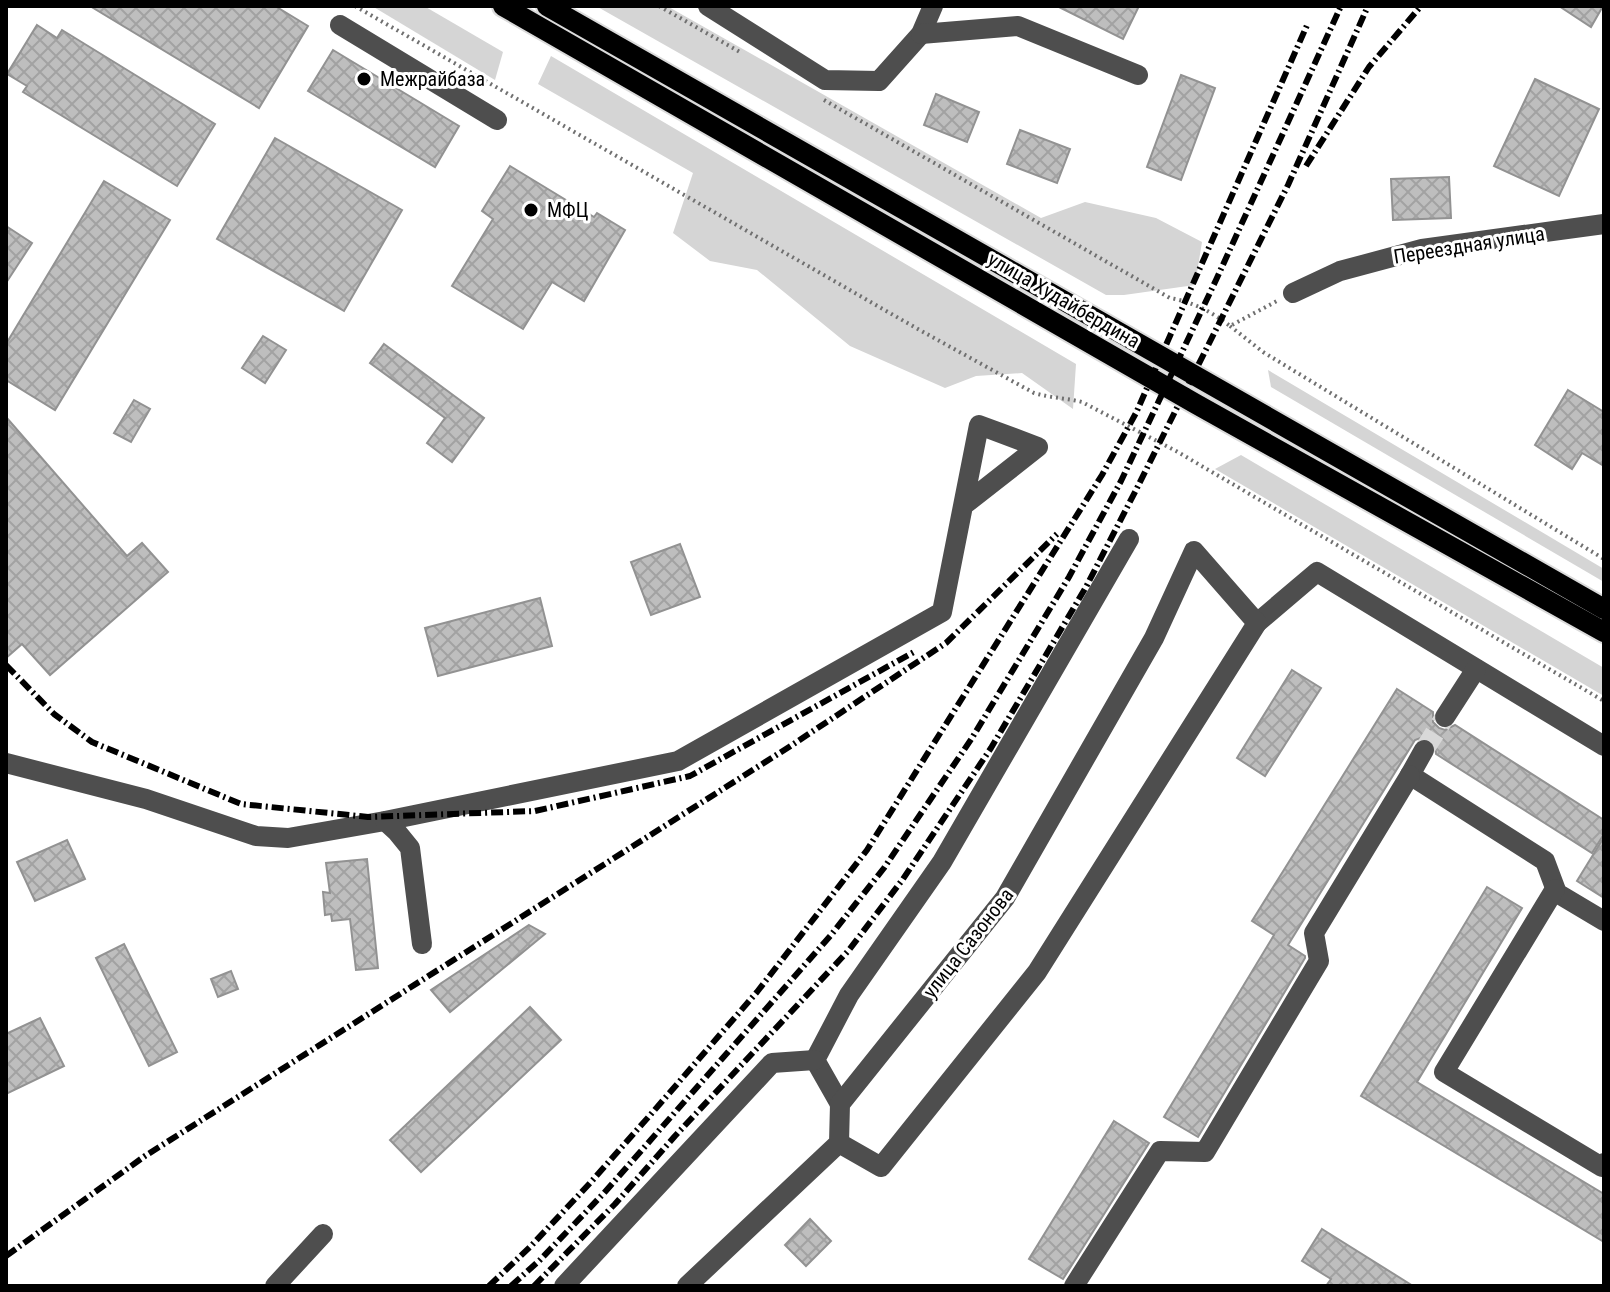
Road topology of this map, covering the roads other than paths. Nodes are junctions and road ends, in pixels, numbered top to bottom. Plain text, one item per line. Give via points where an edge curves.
1 (503, 6) edge
2 (547, 6) edge
3 (708, 6) edge
4 (933, 6) edge
5 (340, 25) dead end
6 (921, 34) junction
7 (1138, 75) dead end
8 (497, 120) dead end
9 (1604, 224) edge
10 (1293, 293) road end
11 (964, 505) dead end
12 (1129, 539) dead end
13 (1604, 609) edge
14 (1257, 623) junction
15 (1604, 632) edge
16 (1476, 669) junction
17 (1445, 717) tunnel mouth
18 (1604, 746) edge
19 (1424, 750) tunnel mouth
20 (6, 763) edge
21 (1410, 775) junction
22 (385, 821) junction
23 (1555, 889) junction
24 (1604, 921) edge
25 (422, 944) dead end
26 (815, 1060) junction
27 (840, 1104) junction
28 (839, 1143) junction
29 (1604, 1163) edge
30 (323, 1234) dead end
31 (275, 1286) edge
32 (564, 1286) edge
33 (687, 1286) edge
34 (1074, 1286) edge

1 - 15 main road, улица Худайбердина
2 - 13 main road, улица Худайбердина
3 - 6 street via 825,90 879,81
4 - 6 street
5 - 8 street
6 - 7 street via 1018,26
9 - 10 street, Переездная улица via 1422,249 1340,271
11 - 22 street via 942,612 678,761
12 - 26 street via 942,862 849,995
14 - 16 street via 1317,572
14 - 27 street, улица Сазонова via 1194,551 1154,638 1005,898
14 - 28 street via 1037,972 891,1155 881,1167
16 - 17 street
16 - 18 street
19 - 21 street
20 - 22 street via 146,799 256,836 288,838
21 - 23 street via 1545,861
21 - 34 street via 1314,933 1319,961 1205,1152 1160,1151
22 - 25 street via 410,848
23 - 24 street
23 - 29 street via 1444,1072 1602,1167
26 - 27 street
26 - 32 street via 772,1063
27 - 28 street
28 - 33 street
30 - 31 street

